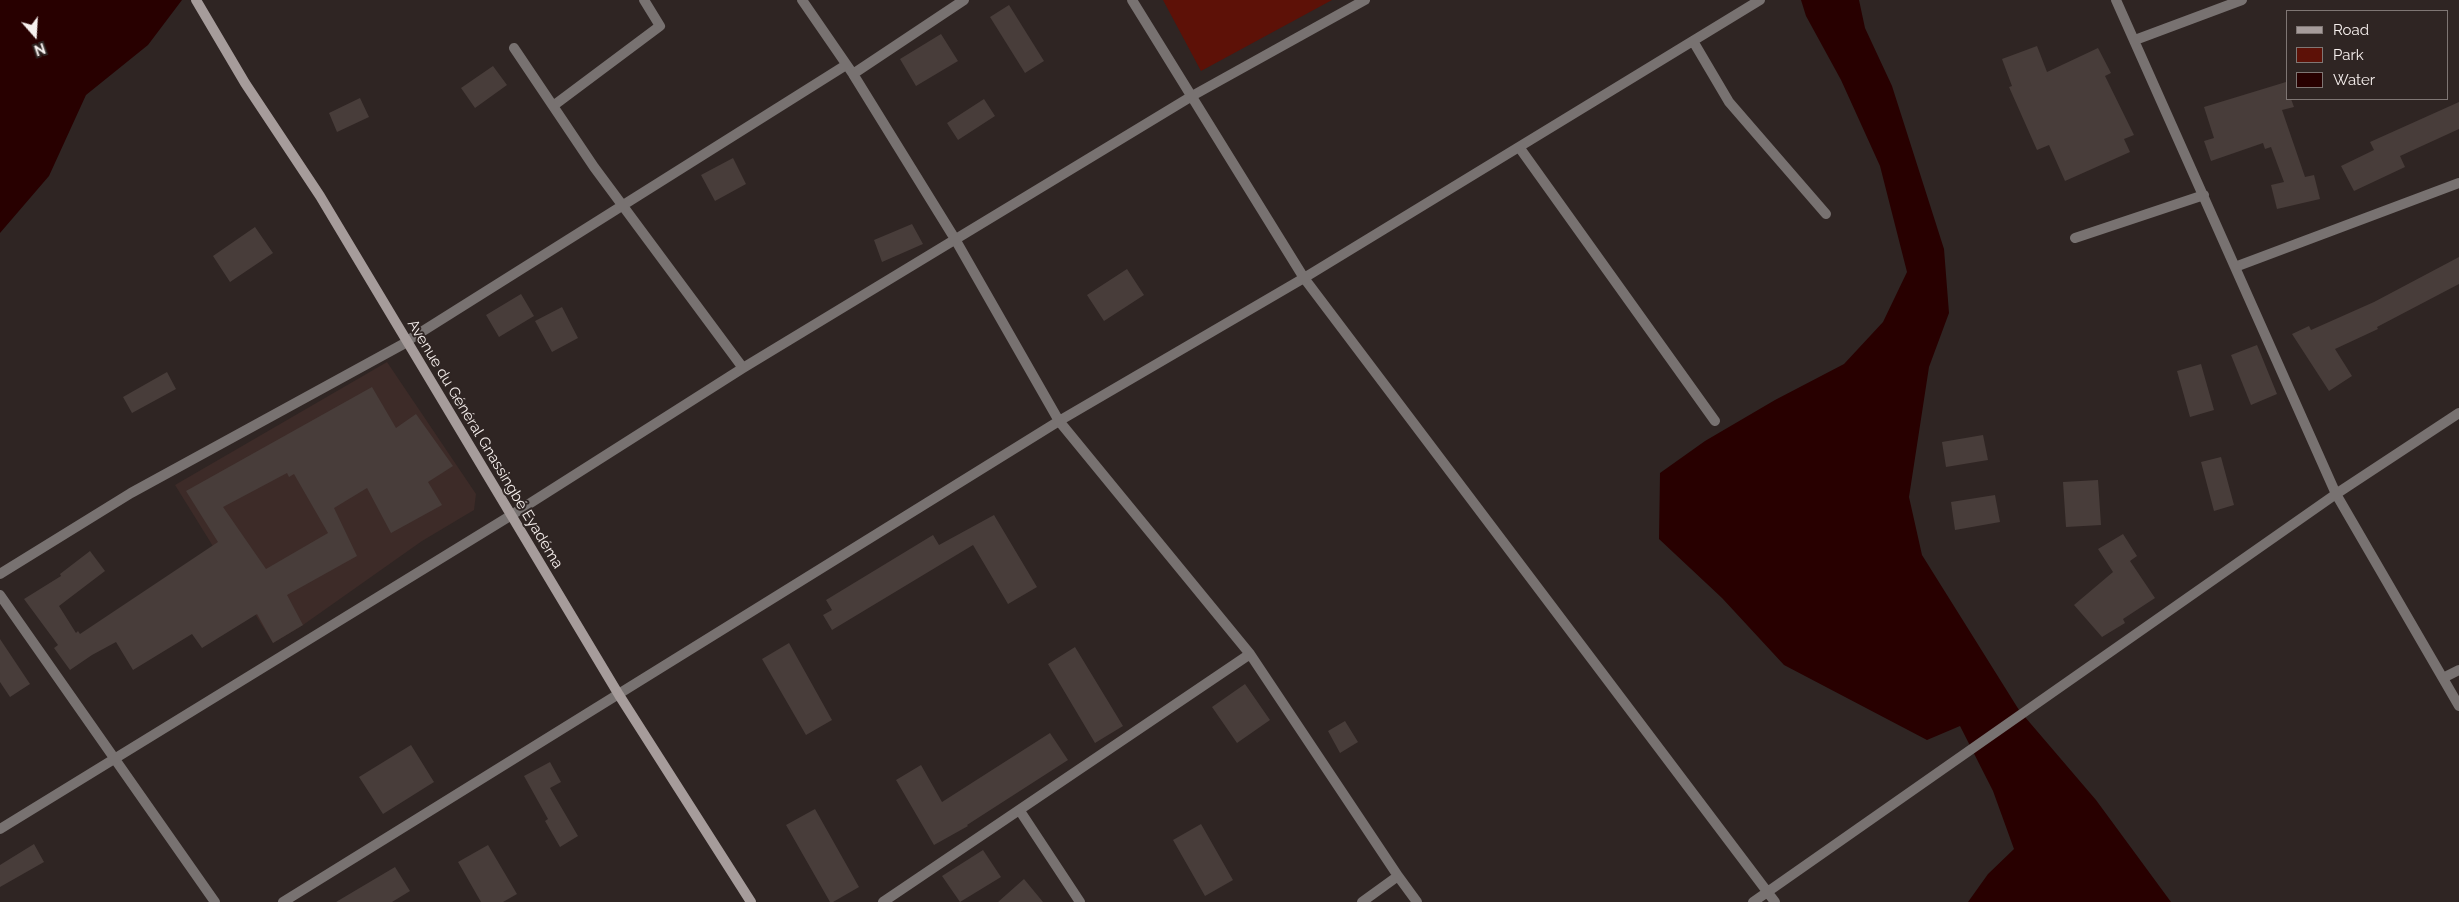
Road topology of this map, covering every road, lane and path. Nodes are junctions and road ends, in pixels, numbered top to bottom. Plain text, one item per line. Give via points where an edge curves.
1 (196, 0) edge
2 (644, 0) edge
3 (802, 0) edge
4 (964, 0) edge
5 (1132, 0) edge
6 (1365, 0) edge
7 (1760, 0) edge
8 (2116, 0) edge
9 (2242, 0) edge
10 (2135, 40) junction
11 (1693, 41) junction
12 (514, 48) dead end
13 (849, 70) junction
14 (1192, 96) junction
15 (554, 106) junction
16 (1519, 147) junction
17 (2459, 183) edge
18 (2204, 196) junction
19 (624, 205) junction
20 (1826, 214) dead end
21 (2075, 238) dead end
22 (955, 239) junction
23 (2235, 267) junction
24 (1304, 278) junction
25 (407, 342) junction
26 (743, 368) junction
27 (2459, 413) edge
28 (1059, 421) junction
29 (1715, 421) dead end
30 (2336, 494) junction
31 (510, 516) junction
32 (0, 574) edge
33 (0, 595) edge
34 (1250, 654) junction
35 (2459, 670) edge
36 (2443, 678) junction
37 (618, 695) junction
38 (2459, 706) edge
39 (114, 758) junction
40 (1020, 811) junction
41 (0, 829) edge
42 (1398, 876) junction
43 (1768, 892) junction
44 (215, 902) edge
45 (283, 902) edge
46 (752, 902) edge
47 (883, 902) edge
48 (1080, 902) edge
49 (1362, 902) edge
50 (1417, 902) edge
51 (1753, 902) edge
52 (1775, 902) edge

1 - 25 main road, Avenue du Général Gnassingbé Eyadéma via 245,83 320,196
2 - 15 street via 660,26
3 - 13 street
4 - 13 street
5 - 14 street
6 - 14 street
7 - 11 street
8 - 10 street
9 - 10 street
10 - 18 street
11 - 16 street
11 - 20 street via 1729,102
12 - 15 street
13 - 19 street
13 - 22 street
14 - 22 street
14 - 24 street
15 - 19 street via 594,167
16 - 24 street
16 - 29 street
17 - 23 street
18 - 21 street
18 - 23 street
19 - 25 street
19 - 26 street
22 - 26 street
22 - 28 street
23 - 30 street
24 - 28 street
24 - 43 street
25 - 31 main road, Avenue du Général Gnassingbé Eyadéma
25 - 32 street via 132,492
26 - 31 street
27 - 30 street
28 - 34 street
28 - 37 street
30 - 36 street
30 - 43 street
31 - 37 main road, Avenue du Général Gnassingbé Eyadéma
31 - 39 street
33 - 39 street
34 - 40 street
34 - 42 street
35 - 36 street
36 - 38 street
37 - 45 street
37 - 46 main road, Avenue du Général Gnassingbé Eyadéma
39 - 41 street
39 - 44 street
40 - 47 street
40 - 48 street
42 - 49 street
42 - 50 street
43 - 51 street
43 - 52 street

